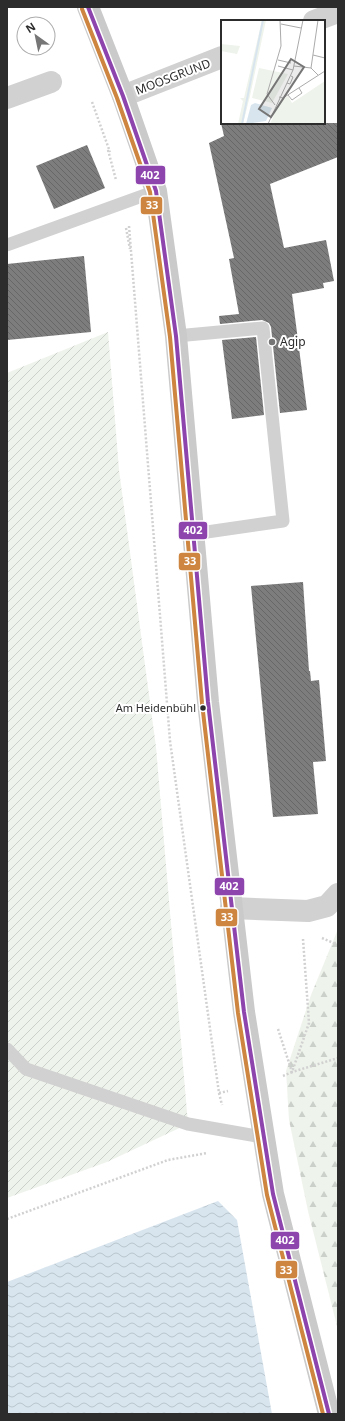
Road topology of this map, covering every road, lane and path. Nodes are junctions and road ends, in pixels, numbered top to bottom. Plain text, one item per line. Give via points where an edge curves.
1 (88, 7) edge
2 (338, 12) edge
3 (317, 20) edge
4 (221, 57) edge
5 (51, 82) dead end
6 (123, 96) junction
7 (90, 97) dead end
8 (7, 98) edge
9 (94, 99) dead end
10 (156, 191) junction
11 (124, 203) junction
12 (7, 245) edge
13 (133, 265) junction
14 (176, 336) junction
15 (193, 534) junction
16 (338, 894) edge
17 (232, 908) junction
18 (302, 938) dead end
19 (7, 1049) edge
20 (338, 1058) edge
21 (292, 1072) junction
22 (255, 1086) junction
23 (219, 1093) junction
24 (228, 1130) junction
25 (263, 1137) junction
26 (7, 1219) edge
27 (329, 1414) edge

1 - 6 main road
2 - 3 street
4 - 6 street, MOOSGRUND
5 - 8 street
6 - 10 main road
7 - 11 path
9 - 11 path
10 - 11 lane
10 - 14 main road
11 - 12 lane
11 - 13 path
11 - 13 path
13 - 23 path via 170,742
14 - 15 main road
14 - 15 lane via 263,328 283,521
15 - 17 main road via 208,702
16 - 17 street via 327,906 308,911
17 - 22 main road
18 - 21 path via 309,1022
19 - 24 lane via 26,1069 188,1124
20 - 21 path
21 - 22 path
22 - 23 path
22 - 25 main road
23 - 24 path
24 - 25 lane
24 - 26 path via 234,1147 168,1160
25 - 27 main road via 273,1194

